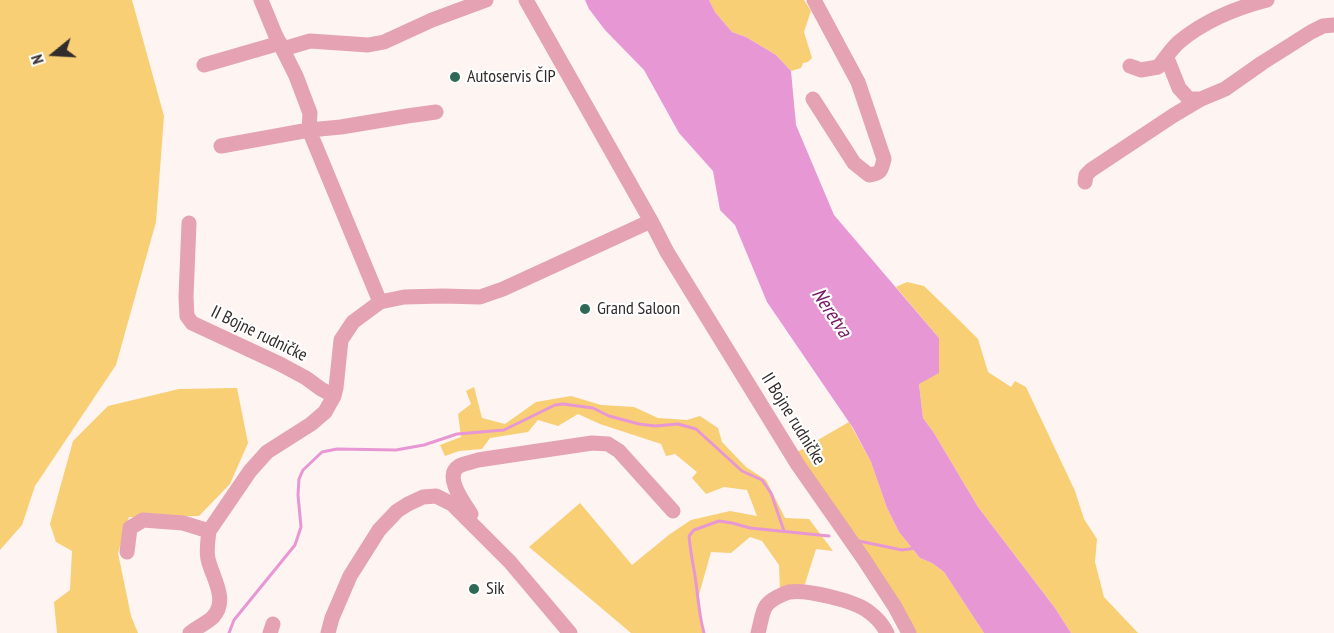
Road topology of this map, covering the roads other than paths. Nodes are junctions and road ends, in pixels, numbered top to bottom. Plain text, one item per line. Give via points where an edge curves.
1 (261, 0) edge
2 (486, 0) edge
3 (526, 0) edge
4 (814, 0) edge
5 (1267, 0) edge
6 (1334, 25) edge
7 (281, 46) junction
8 (1167, 57) junction
9 (204, 65) dead end
10 (1130, 66) dead end
11 (813, 99) dead end
12 (1201, 99) junction
13 (436, 112) dead end
14 (309, 130) junction
15 (221, 146) dead end
16 (1085, 182) dead end
17 (651, 221) junction
18 (189, 223) dead end
19 (380, 302) junction
20 (334, 396) junction
21 (673, 511) dead end
22 (472, 524) junction
23 (209, 531) junction
24 (127, 552) dead end
25 (190, 633) edge
26 (328, 633) edge
27 (570, 633) edge
28 (758, 633) edge
29 (887, 633) edge
30 (909, 633) edge

1 - 7 street
2 - 7 street via 384,42 368,45 310,41
3 - 17 street, II Bojne rudničke
4 - 11 street via 858,82 884,159 877,174 869,175 854,163
5 - 8 street via 1243,6 1203,26 1178,43
6 - 12 street via 1311,32 1225,89
7 - 9 street
7 - 14 street via 310,113
8 - 10 street via 1158,67 1141,70
8 - 12 street via 1179,88 1189,99
12 - 16 street via 1091,170
13 - 14 street
14 - 15 street
14 - 19 street
17 - 19 street via 480,297 404,297
17 - 30 street, II Bojne rudničke via 798,465 869,567
18 - 20 street, II Bojne rudničke via 186,297 192,323 280,364
19 - 20 street via 353,322 341,340
20 - 23 street via 325,412 311,424 267,452
21 - 22 street via 619,451 608,444 592,443 460,465 452,477 454,487 471,514
22 - 26 street via 452,504 436,496 423,497 396,511 350,576
22 - 27 street
23 - 24 street via 183,523 143,520 130,528
23 - 25 street via 208,558 220,597 218,609
28 - 29 street via 765,607 775,598 806,591 868,610

